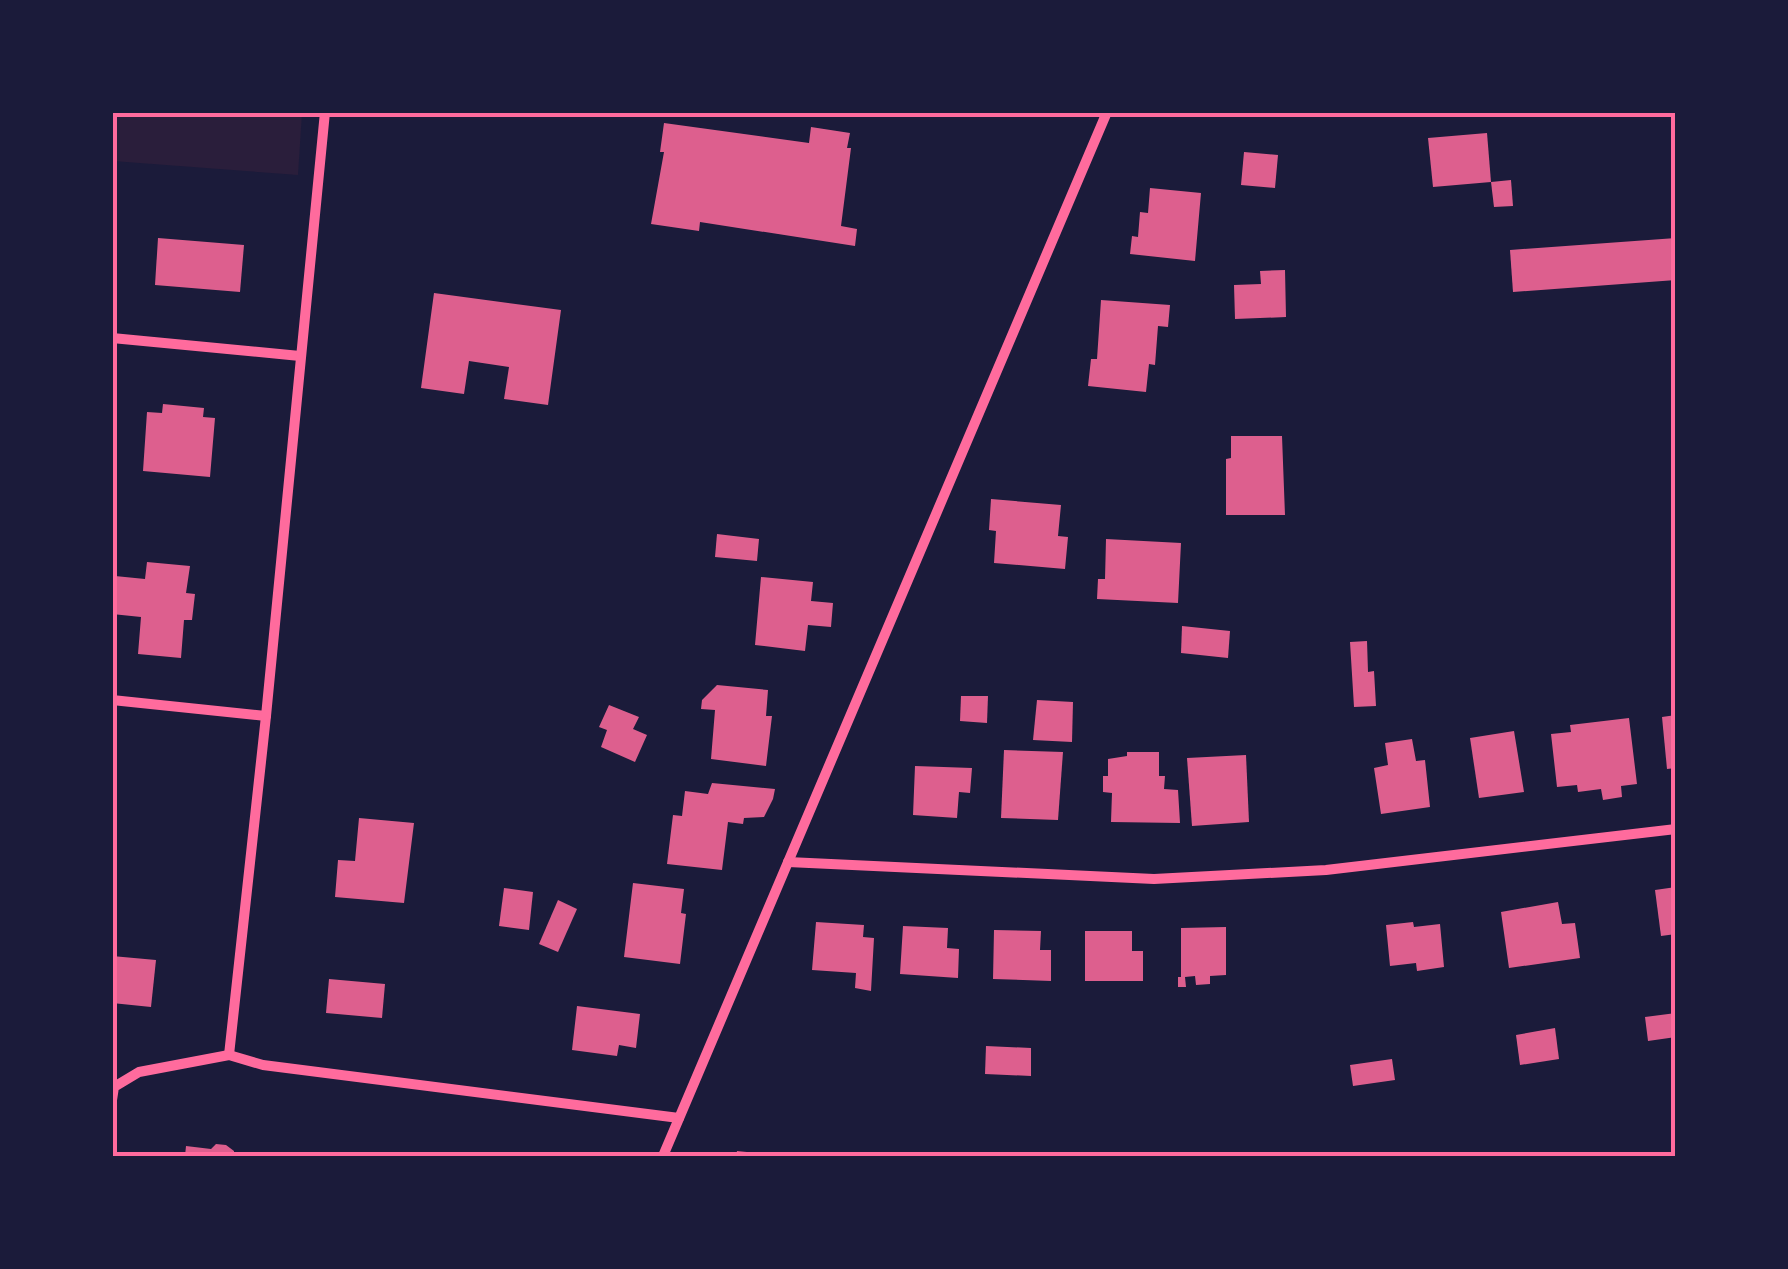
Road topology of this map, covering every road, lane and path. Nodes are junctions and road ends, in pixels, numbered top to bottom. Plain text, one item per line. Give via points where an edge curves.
1 (325, 112) edge
2 (1108, 112) edge
3 (112, 338) edge
4 (300, 356) junction
5 (112, 700) edge
6 (266, 716) junction
7 (1676, 829) edge
8 (788, 862) junction
9 (229, 1055) junction
10 (113, 1087) edge
11 (112, 1100) edge
12 (678, 1118) junction
13 (663, 1156) edge

1 - 4 street
2 - 8 street
3 - 4 street
4 - 6 street
5 - 6 street
6 - 9 street
7 - 8 street via 1326,870 1154,879
8 - 12 street
9 - 10 street via 139,1072
9 - 12 street via 263,1065
10 - 11 street
12 - 13 street

